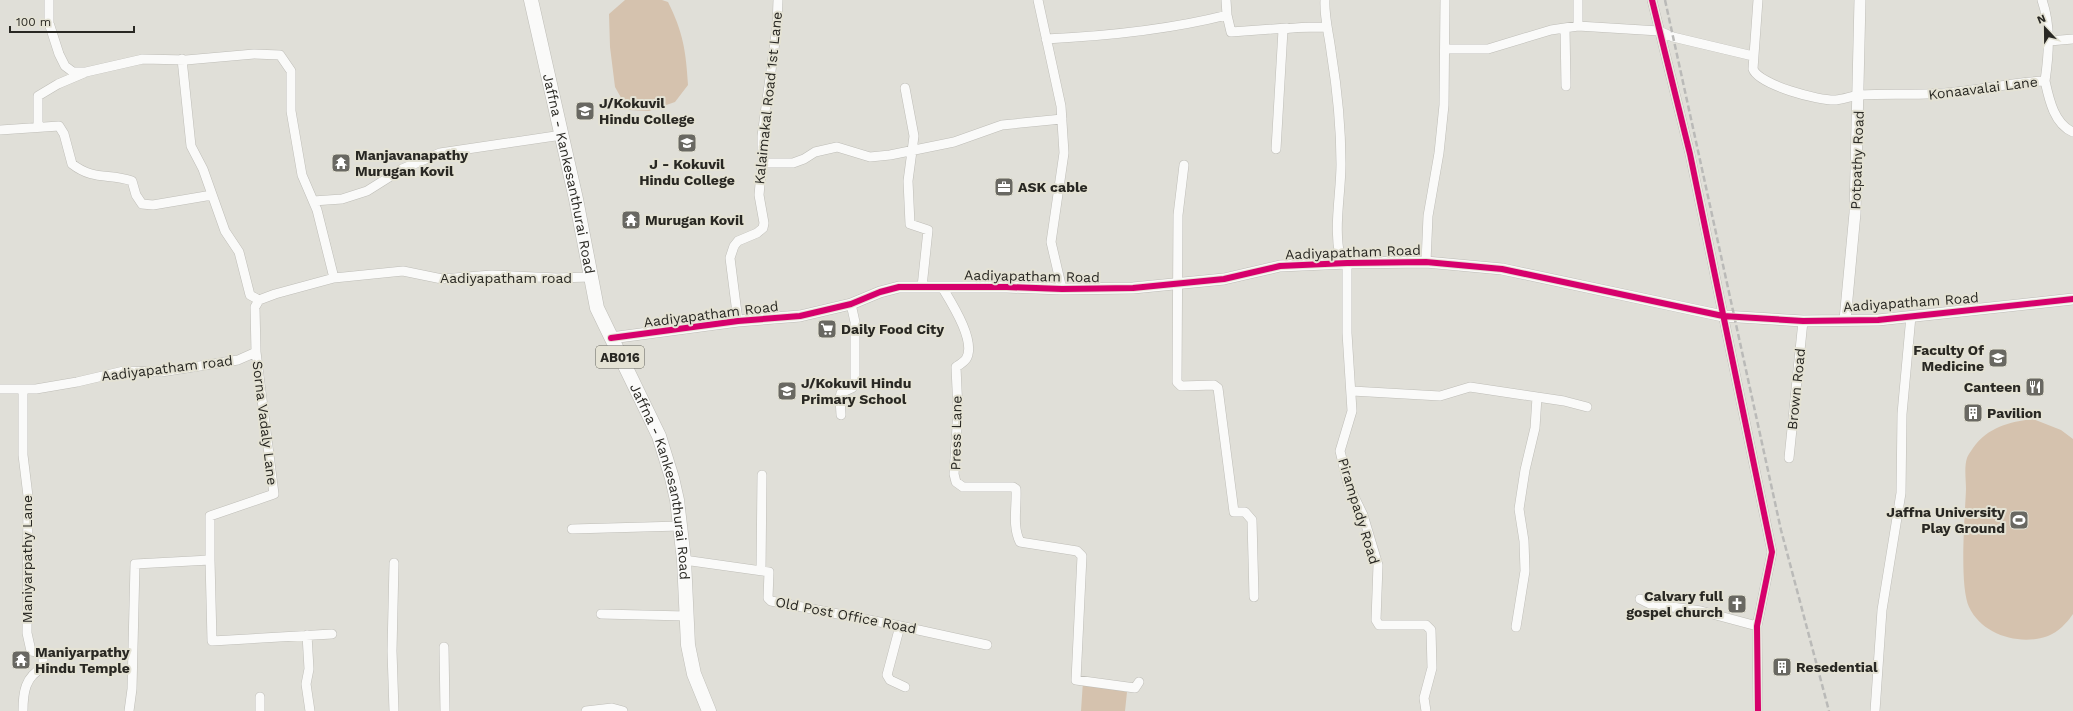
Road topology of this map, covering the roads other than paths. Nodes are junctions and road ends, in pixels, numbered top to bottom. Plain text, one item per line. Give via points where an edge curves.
1 (49, 0) edge
2 (531, 0) edge
3 (778, 0) edge
4 (1038, 0) edge
5 (1226, 0) edge
6 (1325, 0) edge
7 (1445, 0) edge
8 (1578, 0) edge
9 (1652, 0) edge
10 (1758, 0) edge
11 (1860, 0) edge
12 (2042, 0) edge
13 (1227, 15) junction
14 (1578, 26) junction
15 (1327, 27) junction
16 (1287, 28) junction
17 (1565, 28) junction
18 (1659, 31) junction
19 (1046, 39) junction
20 (2073, 39) edge
21 (2049, 41) junction
22 (1445, 50) junction
23 (1753, 56) junction
24 (182, 60) junction
25 (86, 72) junction
26 (2045, 80) junction
27 (1566, 86) dead end
28 (905, 88) dead end
29 (1859, 95) junction
30 (1062, 119) junction
31 (38, 127) junction
32 (0, 130) edge
33 (2073, 132) edge
34 (562, 135) junction
35 (912, 149) junction
36 (1276, 149) dead end
37 (762, 163) junction
38 (1184, 165) dead end
39 (212, 195) junction
40 (313, 201) junction
41 (1426, 262) junction
42 (1345, 263) junction
43 (590, 277) junction
44 (334, 278) junction
45 (1177, 285) junction
46 (922, 286) junction
47 (942, 287) junction
48 (1062, 289) junction
49 (2073, 299) edge
50 (259, 300) junction
51 (851, 304) junction
52 (1723, 316) junction
53 (1911, 316) junction
54 (1844, 320) junction
55 (1803, 321) junction
56 (738, 322) junction
57 (611, 338) junction
58 (256, 352) junction
59 (0, 389) edge
60 (23, 390) junction
61 (1352, 391) junction
62 (1537, 397) junction
63 (1587, 407) dead end
64 (841, 415) dead end
65 (1789, 458) dead end
66 (762, 475) dead end
67 (680, 526) junction
68 (572, 529) dead end
69 (210, 560) junction
70 (684, 560) junction
71 (394, 564) dead end
72 (761, 570) junction
73 (1254, 597) dead end
74 (1640, 599) dead end
75 (601, 614) dead end
76 (686, 616) junction
77 (900, 626) junction
78 (1757, 626) junction
79 (1516, 627) dead end
80 (332, 634) dead end
81 (307, 635) junction
82 (987, 646) dead end
83 (444, 647) dead end
84 (1139, 682) dead end
85 (905, 687) dead end
86 (260, 697) dead end
87 (24, 711) edge
88 (129, 711) edge
89 (260, 711) edge
90 (310, 711) edge
91 (394, 711) edge
92 (445, 711) edge
93 (586, 711) edge
94 (623, 711) edge
95 (710, 711) edge
96 (1426, 711) edge
97 (1758, 711) edge
98 (1875, 711) edge

1 - 25 street via 49,23 65,66 73,72
2 - 34 main road, Jaffna - Kankesanthurai Road / AB016
3 - 37 street, Kalaimakal Road 1st Lane via 777,27 762,136
4 - 19 street
5 - 13 street
6 - 15 street, Pirampady Road
7 - 22 street
8 - 14 street
9 - 18 street
10 - 23 street
11 - 29 street, Potpathy Road
12 - 21 street
13 - 16 street via 1231,32
13 - 19 street via 1174,26 1086,37
14 - 17 street
14 - 18 street
15 - 16 street
15 - 42 street, Pirampady Road via 1340,134 1339,255
16 - 36 street via 1282,34
17 - 22 street via 1488,49
17 - 27 street
18 - 23 street via 1673,37
18 - 52 street via 1690,154
19 - 30 street
20 - 21 street
21 - 26 street
22 - 41 street via 1444,105 1428,216
23 - 29 street, Konaavalai Lane via 1755,74 1775,84 1804,94 1836,100
24 - 25 street via 143,59
24 - 39 street via 191,146
24 - 40 street via 254,54 280,55 291,71 291,111 302,175
25 - 31 street via 38,96
26 - 29 street, Konaavalai Lane via 1927,95
26 - 33 street, Konaavalai Lane via 2050,103 2059,121
28 - 35 street via 914,136
29 - 54 street, Potpathy Road via 1855,213
30 - 35 street via 1002,125 954,142
30 - 48 street via 1064,153 1051,242
31 - 32 street
31 - 39 street via 59,126 64,134 72,164 92,176 122,177 132,181 142,204 153,205
34 - 40 street via 440,153 402,169 367,191 342,199
34 - 43 main road, Jaffna - Kankesanthurai Road / AB016
35 - 37 street via 870,158 837,147 815,152 793,163
35 - 46 street via 908,181 910,224 928,230
37 - 56 street, Kalaimakal Road 1st Lane via 759,195 763,228 738,241 730,258
38 - 45 street via 1178,215
39 - 50 street via 225,231 239,252 250,295
40 - 44 street via 318,210
41 - 42 street, Aadiyapatham Road
41 - 52 street, Aadiyapatham Road via 1502,269
42 - 45 street, Aadiyapatham Road via 1280,266 1224,279
42 - 61 street, Pirampady Road
43 - 44 street, Aadiyapatham road via 492,275 442,279 403,271
43 - 57 main road, Jaffna - Kankesanthurai Road / AB016 via 597,308
44 - 50 street, Aadiyapatham road
45 - 48 street, Aadiyapatham Road
45 - 73 street via 1177,382 1181,386 1214,385 1218,388 1234,512 1245,512 1252,520
46 - 47 street, Aadiyapatham Road
46 - 51 street, Aadiyapatham Road via 899,287
47 - 48 street, Aadiyapatham Road
47 - 84 street, Press Lane via 963,325 968,347 966,359 956,367 956,482 963,487 1013,487 1016,489 1015,533 1020,542 1077,551 1082,556 1076,680 1135,688
49 - 53 street, Aadiyapatham Road
50 - 58 street via 255,307
51 - 56 street, Aadiyapatham Road via 800,316
51 - 64 street via 854,322 855,384 841,393
52 - 55 street, Aadiyapatham Road
52 - 78 street via 1772,552
53 - 54 street, Aadiyapatham Road via 1878,320
53 - 98 street via 1902,414 1901,493 1882,610
54 - 55 street, Aadiyapatham Road
55 - 65 street, Brown Road
56 - 57 street, Aadiyapatham Road
57 - 67 main road, Jaffna - Kankesanthurai Road / AB016 via 656,428 677,500
58 - 60 street, Aadiyapatham road via 238,360 161,372 124,371 77,382
58 - 69 street, Sorna Vadaly Lane via 274,494 210,516
59 - 60 street, Aadiyapatham road
60 - 87 street, Maniyarpathy Lane via 23,455 28,496 27,633 31,651 43,653 43,668 33,672 26,688
61 - 62 street via 1440,396 1470,387
61 - 96 street, Pirampady Road via 1352,411 1340,451 1348,484 1363,515 1378,565 1376,620 1379,625 1426,625 1431,630 1432,668 1424,698
62 - 63 street
62 - 79 street via 1535,428 1519,509 1525,571
66 - 72 street
67 - 68 street
67 - 70 main road, Jaffna - Kankesanthurai Road / AB016
69 - 81 street via 212,641
69 - 88 street via 135,564 132,689
70 - 72 street
70 - 76 main road, Jaffna - Kankesanthurai Road / AB016
71 - 91 street
72 - 77 street, Old Post Office Road via 771,575 768,598 771,601
74 - 78 street via 1650,604 1700,612
75 - 76 street
76 - 95 main road, Jaffna - Kankesanthurai Road / AB016 via 694,674
77 - 82 street, Old Post Office Road
77 - 85 street via 887,675 890,680
78 - 97 street
80 - 81 street
81 - 90 street via 309,669 306,684
83 - 92 street
86 - 89 street
93 - 94 street via 612,708

